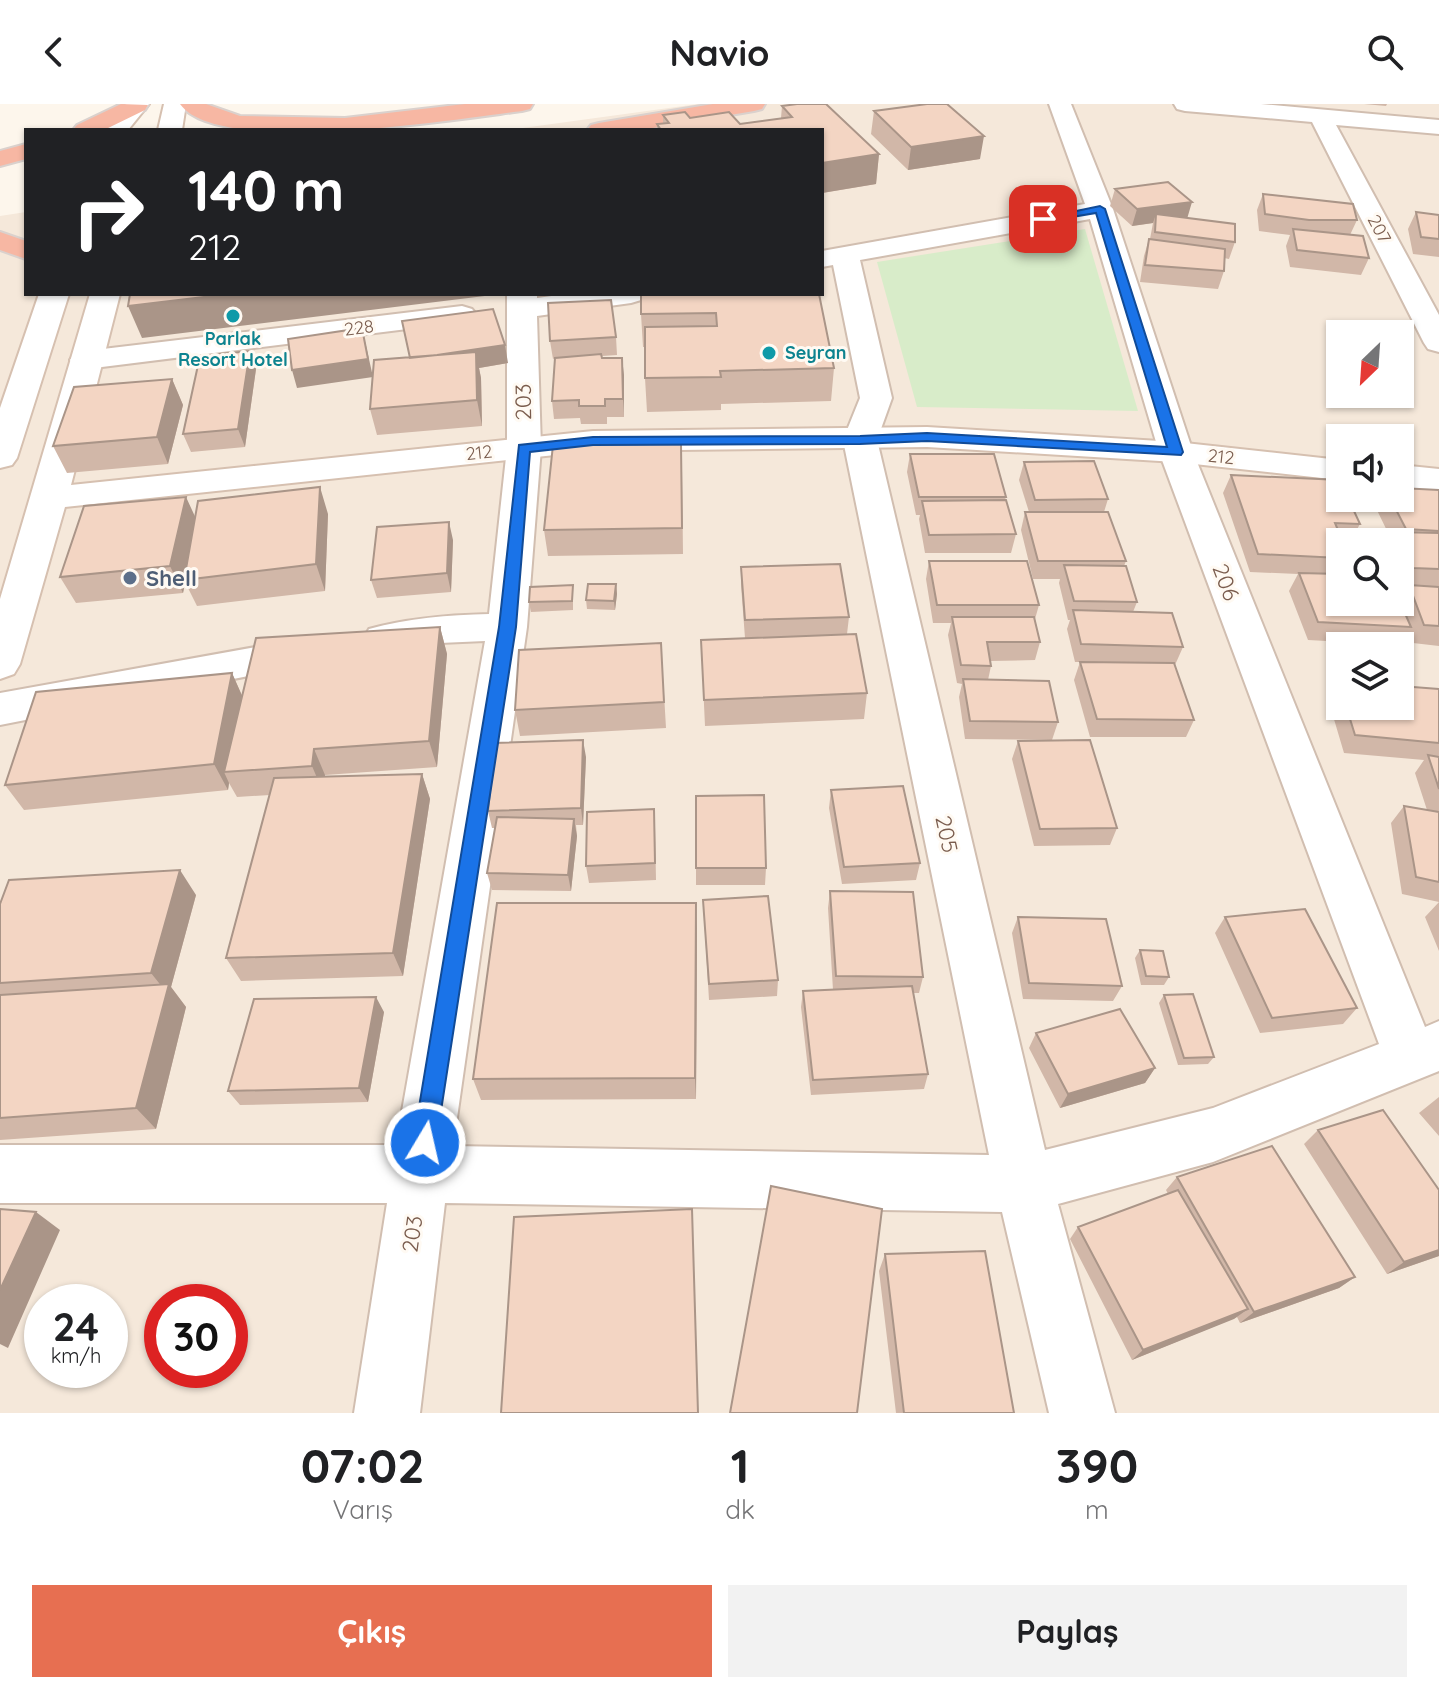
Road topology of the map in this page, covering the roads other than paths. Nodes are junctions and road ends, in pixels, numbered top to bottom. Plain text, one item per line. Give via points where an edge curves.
1 (175, 104) edge
2 (191, 104) edge
3 (522, 104) edge
4 (754, 104) edge
5 (1060, 104) edge
6 (1185, 104) edge
7 (1415, 104) edge
8 (137, 105) edge
9 (1320, 116) junction
10 (351, 123) junction
11 (1433, 126) edge
12 (89, 128) edge
13 (117, 128) edge
14 (170, 128) edge
15 (320, 128) edge
16 (611, 128) edge
17 (24, 152) edge
18 (0, 159) edge
19 (24, 171) edge
20 (0, 175) edge
21 (1100, 209) junction
22 (4, 226) edge
23 (24, 249) edge
24 (834, 257) edge
25 (53, 296) edge
26 (104, 296) edge
27 (600, 296) edge
28 (522, 301) edge
29 (1439, 343) edge
30 (86, 360) junction
31 (860, 440) junction
32 (524, 448) junction
33 (1176, 452) junction
34 (1, 453) edge
35 (1326, 468) edge
36 (1414, 477) edge
37 (1439, 480) edge
38 (50, 498) junction
39 (507, 627) junction
40 (0, 664) edge
41 (0, 709) edge
42 (1425, 1050) edge
43 (0, 1174) edge
44 (420, 1174) junction
45 (1024, 1184) junction
46 (387, 1413) edge
47 (1082, 1413) edge

1 - 14 street
2 - 10 highway via 216,118 255,125
3 - 10 highway
4 - 16 highway
5 - 21 street, 206
6 - 9 street
7 - 11 street
8 - 12 highway
8 - 13 street
9 - 11 street
9 - 29 street, 207
10 - 15 highway
17 - 18 highway
19 - 20 highway
21 - 24 street
21 - 33 street, 206
22 - 23 highway
24 - 31 street via 876,398
25 - 34 street
26 - 30 street
27 - 28 street, 228
28 - 30 street, 228
28 - 32 street, 203
30 - 38 street
31 - 32 street, 212 via 593,441
31 - 33 street, 212 via 927,437
31 - 45 street, 205
32 - 38 street, 212
32 - 39 street, 203
33 - 35 street, 212
33 - 42 street, 206
36 - 37 street
38 - 40 street
39 - 41 street via 440,629
39 - 44 street, 203
42 - 45 street via 1213,1135
43 - 44 street
44 - 45 street
44 - 46 street, 203
45 - 47 street, 205

